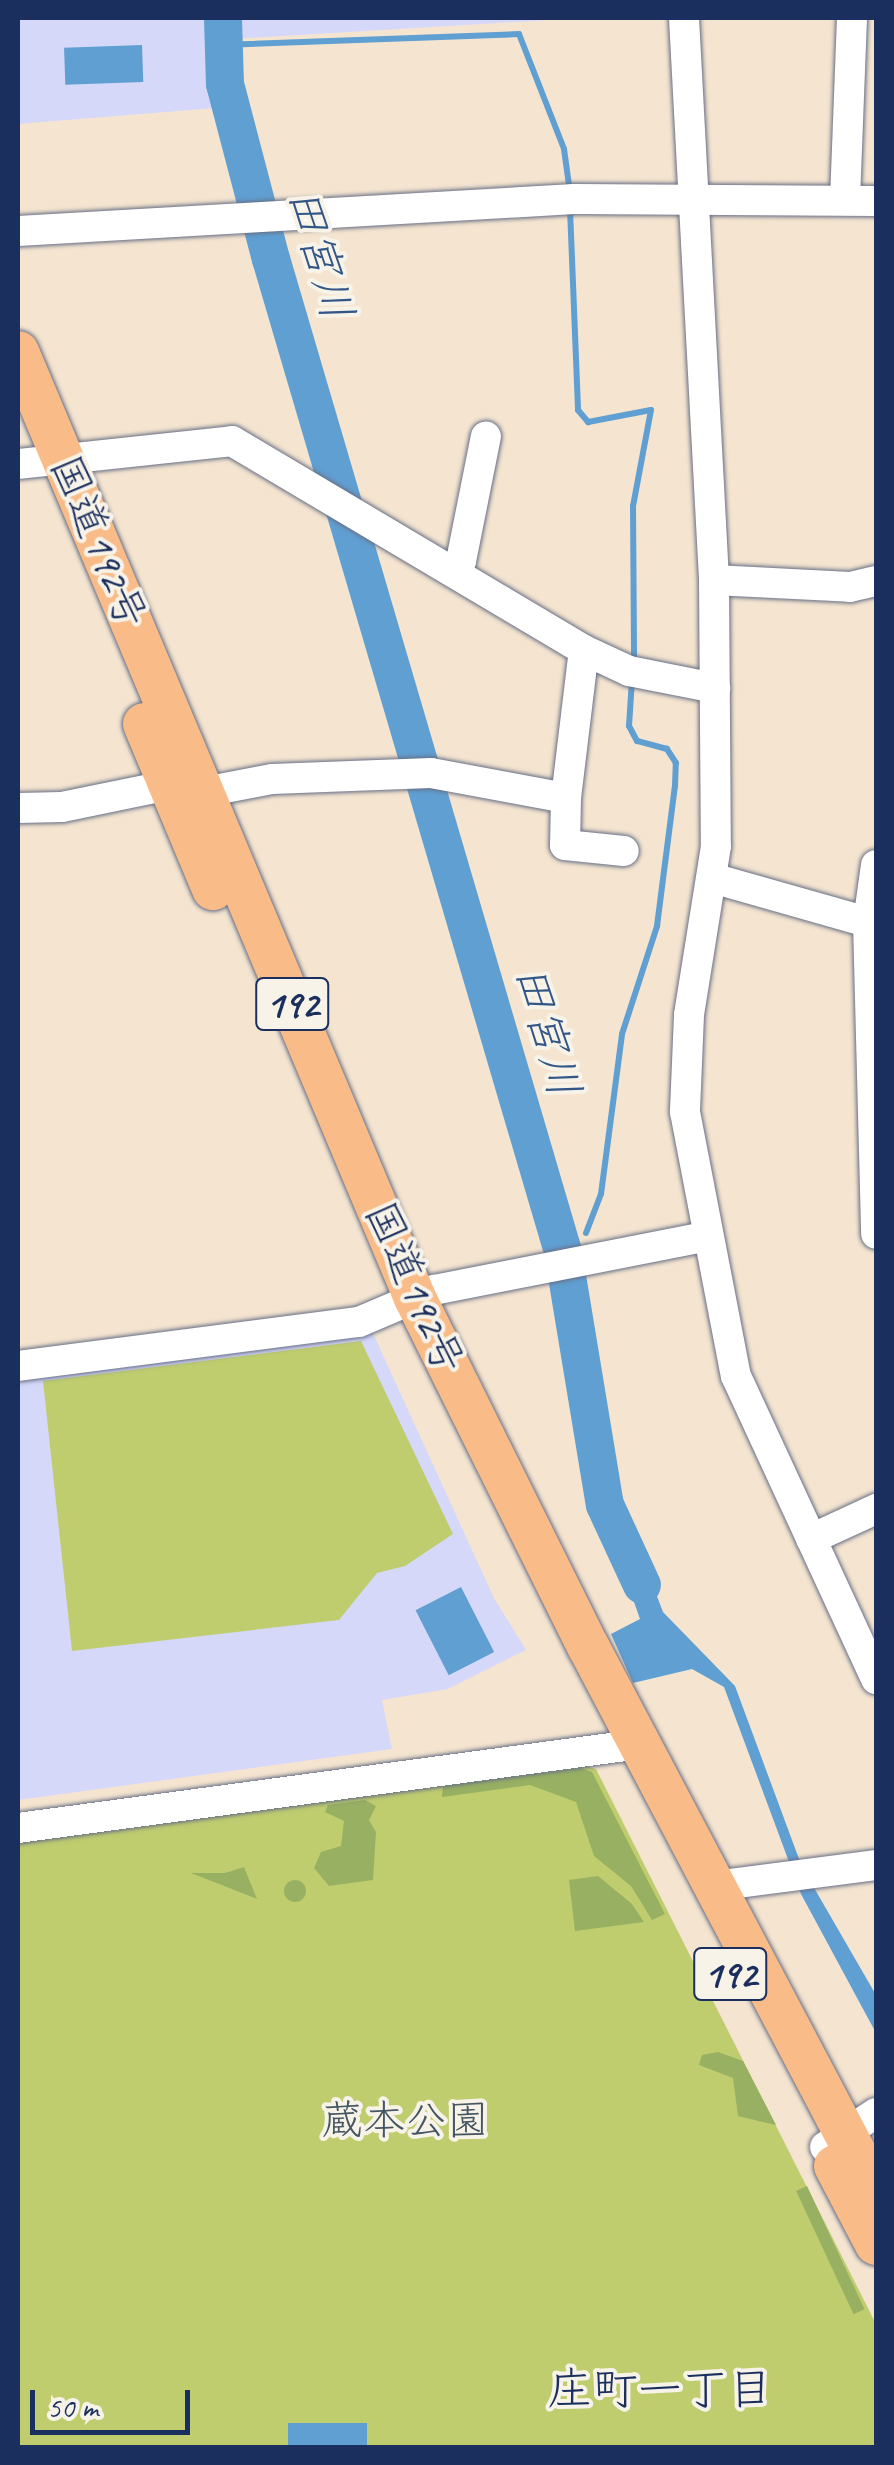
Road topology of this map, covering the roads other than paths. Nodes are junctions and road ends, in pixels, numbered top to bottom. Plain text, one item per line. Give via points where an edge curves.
1 (684, 18) edge
2 (852, 18) edge
3 (695, 199) junction
4 (845, 200) junction
5 (876, 201) edge
6 (18, 231) edge
7 (18, 352) edge
8 (486, 436) dead end
9 (33, 454) edge
10 (451, 571) junction
11 (714, 580) junction
12 (876, 582) edge
13 (584, 650) junction
14 (715, 688) junction
15 (186, 788) junction
16 (566, 798) junction
17 (18, 808) edge
18 (624, 851) dead end
19 (876, 865) edge
20 (712, 878) junction
21 (868, 922) junction
22 (876, 1234) edge
23 (708, 1236) junction
24 (402, 1304) junction
25 (18, 1366) edge
26 (876, 1510) edge
27 (811, 1540) junction
28 (876, 1679) edge
29 (625, 1746) junction
30 (18, 1828) edge
31 (876, 1865) edge
32 (715, 1886) junction
33 (849, 2132) edge
34 (876, 2192) edge
35 (876, 2244) edge

1 - 3 street
2 - 4 street
3 - 4 street
3 - 6 street via 569,199
3 - 11 street
4 - 5 street
7 - 9 highway, 国道192号 / 192
8 - 10 street via 460,561
9 - 10 street via 232,441
9 - 15 highway, 国道192号 / 192
10 - 13 street
11 - 12 street via 850,587
11 - 14 street
13 - 14 street via 633,672
13 - 16 street
14 - 20 street
15 - 16 street via 424,773
15 - 17 street
15 - 24 highway, 国道192号 / 192
16 - 18 street via 564,845
19 - 21 street
20 - 21 street
20 - 23 street via 689,1015 685,1112
21 - 22 street
23 - 24 street via 565,1262
23 - 27 street via 736,1376
24 - 25 street via 359,1322
24 - 29 highway, 国道192号 / 192
26 - 27 street
27 - 28 street
29 - 30 street
29 - 32 highway, 国道192号 / 192
29 - 33 highway, 国道192号 / 192
31 - 32 street
32 - 33 highway, 国道192号 / 192
33 - 34 highway, 国道192号 / 192
33 - 35 highway, 国道192号 / 192

